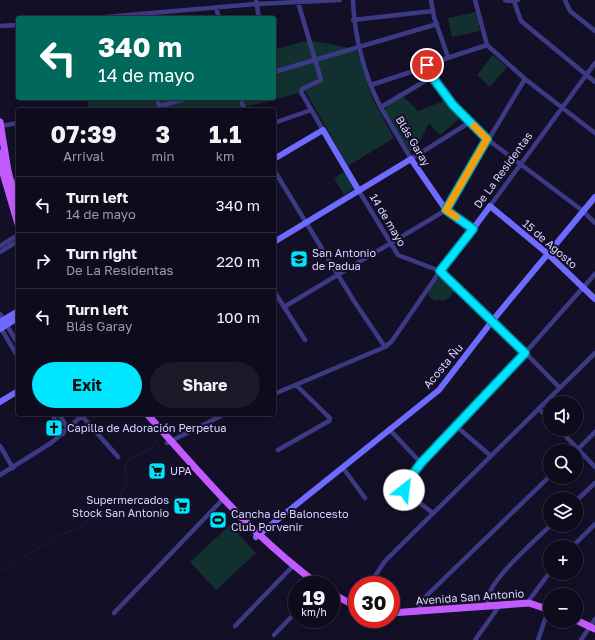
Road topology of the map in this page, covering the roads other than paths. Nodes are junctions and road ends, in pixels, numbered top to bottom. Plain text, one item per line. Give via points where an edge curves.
1 (340, 0) edge
2 (353, 0) edge
3 (431, 0) edge
4 (475, 0) edge
5 (505, 0) edge
6 (516, 0) edge
7 (565, 0) edge
8 (256, 2) edge
9 (298, 2) junction
10 (216, 8) junction
11 (433, 11) junction
12 (130, 16) edge
13 (218, 16) edge
14 (260, 16) edge
15 (354, 20) junction
16 (436, 24) junction
17 (16, 25) edge
18 (0, 26) edge
19 (595, 31) edge
20 (487, 45) junction
21 (359, 47) junction
22 (448, 57) junction
23 (314, 60) junction
24 (595, 63) edge
25 (427, 66) junction
26 (276, 71) edge
27 (586, 75) junction
28 (432, 77) junction
29 (525, 79) junction
30 (595, 82) edge
31 (371, 85) junction
32 (182, 100) edge
33 (562, 106) junction
34 (381, 107) junction
35 (160, 108) edge
36 (311, 110) junction
37 (276, 122) edge
38 (470, 122) junction
39 (16, 123) edge
40 (0, 124) edge
41 (323, 130) junction
42 (595, 133) edge
43 (487, 139) junction
44 (0, 153) edge
45 (276, 158) edge
46 (411, 159) junction
47 (521, 164) junction
48 (4, 173) edge
49 (276, 173) edge
50 (14, 181) edge
51 (359, 191) junction
52 (16, 195) edge
53 (595, 197) edge
54 (490, 206) junction
55 (446, 210) junction
56 (583, 211) junction
57 (16, 215) edge
58 (306, 222) junction
59 (595, 223) edge
60 (473, 229) junction
61 (16, 236) edge
62 (276, 241) edge
63 (16, 242) edge
64 (391, 244) junction
65 (0, 246) edge
66 (0, 252) edge
67 (548, 254) junction
68 (440, 271) junction
69 (338, 274) junction
70 (595, 274) edge
71 (584, 287) junction
72 (276, 294) edge
73 (595, 299) edge
74 (284, 307) junction
75 (16, 313) edge
76 (0, 314) edge
77 (16, 319) edge
78 (493, 320) junction
79 (2, 325) edge
80 (305, 340) dead end
81 (16, 342) edge
82 (385, 347) junction
83 (16, 353) edge
84 (525, 353) junction
85 (595, 353) edge
86 (296, 385) junction
87 (16, 388) edge
88 (560, 388) junction
89 (16, 392) edge
90 (276, 393) edge
91 (0, 398) edge
92 (0, 402) edge
93 (540, 410) junction
94 (543, 413) edge
95 (53, 416) edge
96 (60, 416) edge
97 (82, 416) edge
98 (84, 416) edge
99 (142, 416) edge
100 (149, 416) edge
101 (221, 416) edge
102 (456, 426) junction
103 (68, 429) junction
104 (389, 429) junction
105 (595, 432) edge
106 (63, 434) junction
107 (565, 436) edge
108 (168, 441) junction
109 (572, 444) edge
110 (583, 444) edge
111 (0, 446) edge
112 (278, 450) dead end
113 (491, 456) junction
114 (583, 456) edge
115 (118, 457) dead end
116 (421, 463) junction
117 (595, 467) edge
118 (13, 468) junction
119 (343, 468) junction
120 (0, 475) edge
121 (543, 483) edge
122 (595, 483) edge
123 (583, 494) edge
124 (365, 498) dead end
125 (222, 499) junction
126 (433, 513) junction
127 (595, 524) edge
128 (544, 532) edge
129 (257, 536) junction
130 (579, 540) edge
131 (292, 568) junction
132 (301, 576) edge
133 (305, 576) edge
134 (375, 576) edge
135 (544, 580) edge
136 (530, 599) junction
137 (488, 604) junction
138 (543, 604) edge
139 (500, 605) junction
140 (543, 606) edge
141 (419, 609) junction
142 (400, 610) edge
143 (400, 612) edge
144 (114, 613) dead end
145 (583, 619) edge
146 (288, 620) edge
147 (583, 622) edge
148 (593, 624) edge
149 (235, 626) dead end
150 (543, 626) edge
151 (274, 635) dead end
152 (475, 640) edge
153 (538, 640) edge
154 (581, 640) edge

1 - 9 street
2 - 15 street, Blás Garay
3 - 11 street
4 - 20 street
5 - 6 street
6 - 27 street via 522,21
7 - 19 street via 570,11
8 - 9 street
8 - 10 street
8 - 14 street
9 - 23 street
10 - 12 street
10 - 13 street
11 - 15 street
11 - 16 street
15 - 21 street, Blás Garay
16 - 21 street
16 - 22 street
17 - 18 street
20 - 22 street
20 - 29 street
21 - 23 street
21 - 31 street, Blás Garay
22 - 25 street
23 - 26 street
23 - 36 street, 14 de mayo via 320,81 301,91
24 - 27 street, De La Residentas
25 - 28 street
25 - 31 street
27 - 30 street
27 - 33 street, De La Residentas
28 - 34 street
28 - 38 street via 453,105
29 - 33 street
29 - 43 street
31 - 34 street, Blás Garay
32 - 35 street
33 - 42 street
33 - 47 street, De La Residentas
34 - 46 street, Blás Garay
36 - 37 street
36 - 41 street, 14 de mayo
38 - 43 street
38 - 46 street
39 - 40 street
40 - 48 main road
41 - 45 street
41 - 51 street, 14 de mayo
43 - 47 street
43 - 55 street
44 - 48 main road
46 - 51 street
46 - 55 street, Blás Garay
47 - 54 street, De La Residentas
47 - 56 street
48 - 50 main road
48 - 57 main road
49 - 58 street
50 - 52 main road
51 - 58 street
51 - 64 street, 14 de mayo
53 - 56 street, Acosta Ñu
54 - 60 street, De La Residentas
54 - 67 street, 15 de Agosto
55 - 60 street, Blás Garay
55 - 64 street
56 - 59 street
56 - 67 street, Acosta Ñu
58 - 62 street
58 - 69 street
60 - 68 street, De La Residentas
61 - 65 street
63 - 66 street
64 - 68 street, 14 de mayo via 402,257
64 - 69 street
67 - 71 street, 15 de Agosto
67 - 78 street, Acosta Ñu
68 - 78 street, 14 de mayo
68 - 82 street, De La Residentas via 392,341
69 - 74 street
69 - 82 street
70 - 71 street
71 - 73 street, 15 de Agosto
71 - 84 street
72 - 74 street
74 - 80 street
75 - 79 street
76 - 79 street
77 - 79 street
78 - 84 street, 14 de mayo
78 - 104 street, Acosta Ñu via 439,390
79 - 81 street
79 - 83 street
82 - 86 street, De La Residentas
84 - 88 street, 14 de mayo
84 - 102 street
85 - 88 street
86 - 90 street, De La Residentas
86 - 112 street via 330,418 329,421
87 - 91 street
88 - 93 street
89 - 92 street
93 - 94 street
93 - 113 street
95 - 106 street
96 - 103 street
97 - 103 street
98 - 115 street
99 - 108 main road
100 - 108 main road
101 - 108 street
102 - 113 street
102 - 116 street
103 - 106 street
104 - 116 street
104 - 119 street, Acosta Ñu
105 - 110 street
106 - 118 street
107 - 109 street
108 - 125 main road
111 - 118 street
113 - 126 street
114 - 117 street
116 - 126 street via 403,487
118 - 120 street
119 - 124 street
119 - 129 street, Acosta Ñu
121 - 141 street via 421,601
122 - 123 street
125 - 129 main road
125 - 144 street
126 - 134 street via 385,561
127 - 130 street
128 - 137 street via 498,580 489,593
129 - 131 main road
131 - 132 main road
131 - 133 main road
131 - 149 street
135 - 136 street
136 - 137 main road, Avenida San Antonio
136 - 138 main road, Avenida San Antonio
137 - 139 main road, Avenida San Antonio
137 - 141 main road, Avenida San Antonio
139 - 140 main road, Avenida San Antonio via 529,603
139 - 152 street
141 - 142 main road, Avenida San Antonio
141 - 143 main road, Avenida San Antonio
145 - 148 main road
146 - 151 street
147 - 148 main road
148 - 154 street
150 - 153 street

